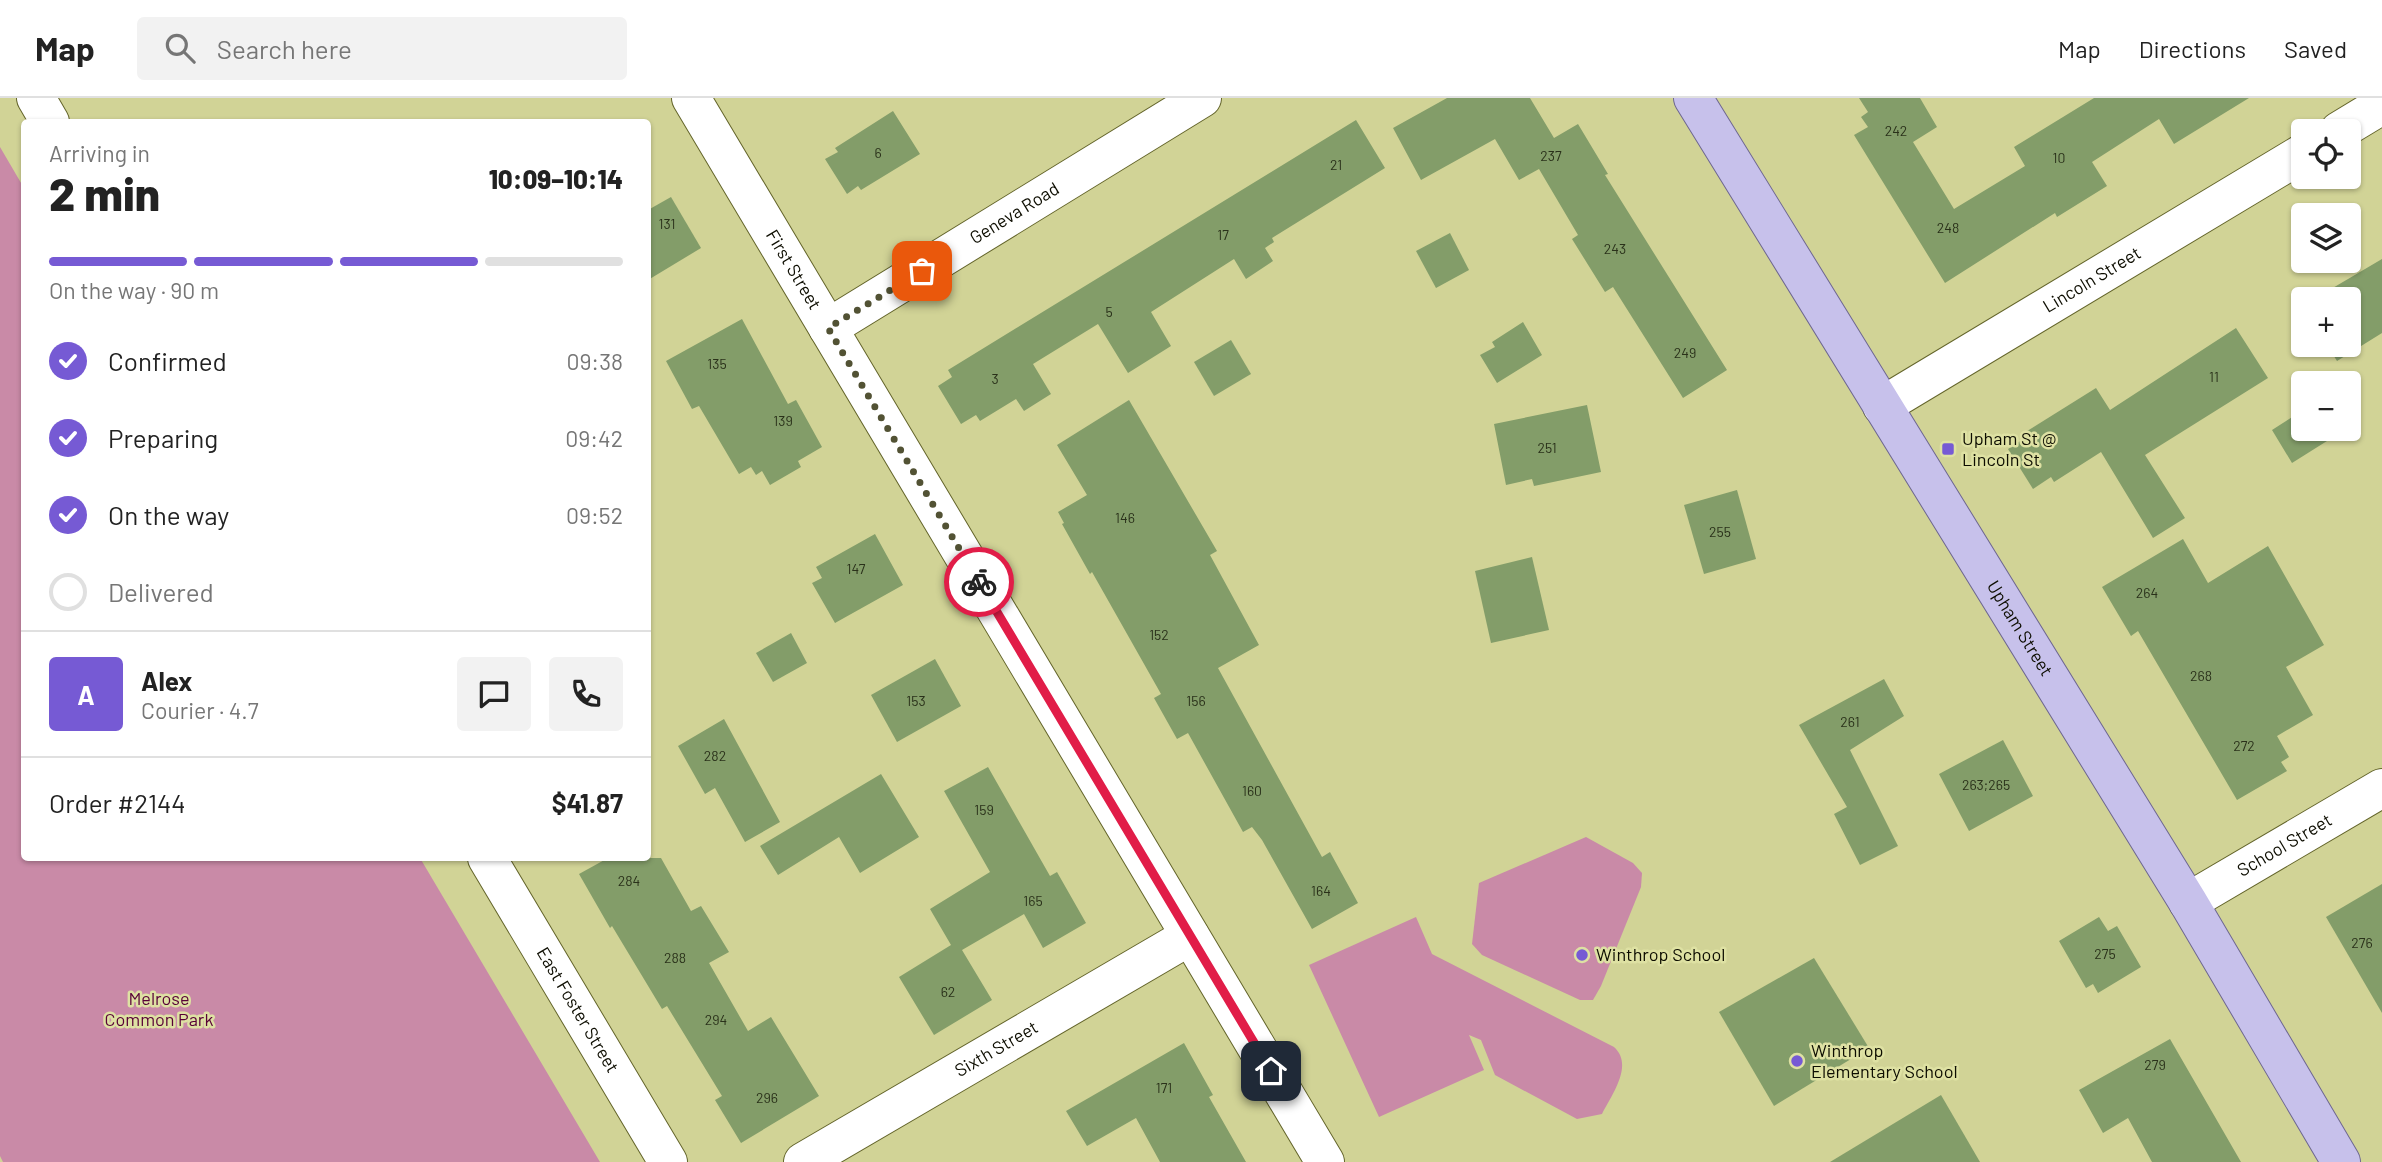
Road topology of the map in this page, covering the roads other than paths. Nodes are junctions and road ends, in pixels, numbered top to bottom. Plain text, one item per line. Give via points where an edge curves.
1 (36, 98) edge
2 (691, 98) edge
3 (1202, 98) edge
4 (1693, 98) edge
5 (2382, 105) edge
6 (48, 119) edge
7 (2359, 119) edge
8 (2291, 160) edge
9 (828, 328) junction
10 (1882, 406) junction
11 (2382, 788) edge
12 (489, 861) edge
13 (2188, 902) junction
14 (1190, 936) junction
15 (668, 1162) edge
16 (803, 1162) edge
17 (1325, 1162) edge
18 (2341, 1162) edge

1 - 6 street
2 - 9 street, First Street
3 - 9 street, Geneva Road
4 - 10 main road, Upham Street
5 - 7 street
8 - 10 street, Lincoln Street
9 - 14 street, First Street
10 - 13 main road, Upham Street
11 - 13 street, School Street
12 - 15 street, East Foster Street
13 - 18 main road, Upham Street
14 - 16 street, Sixth Street
14 - 17 street, First Street

